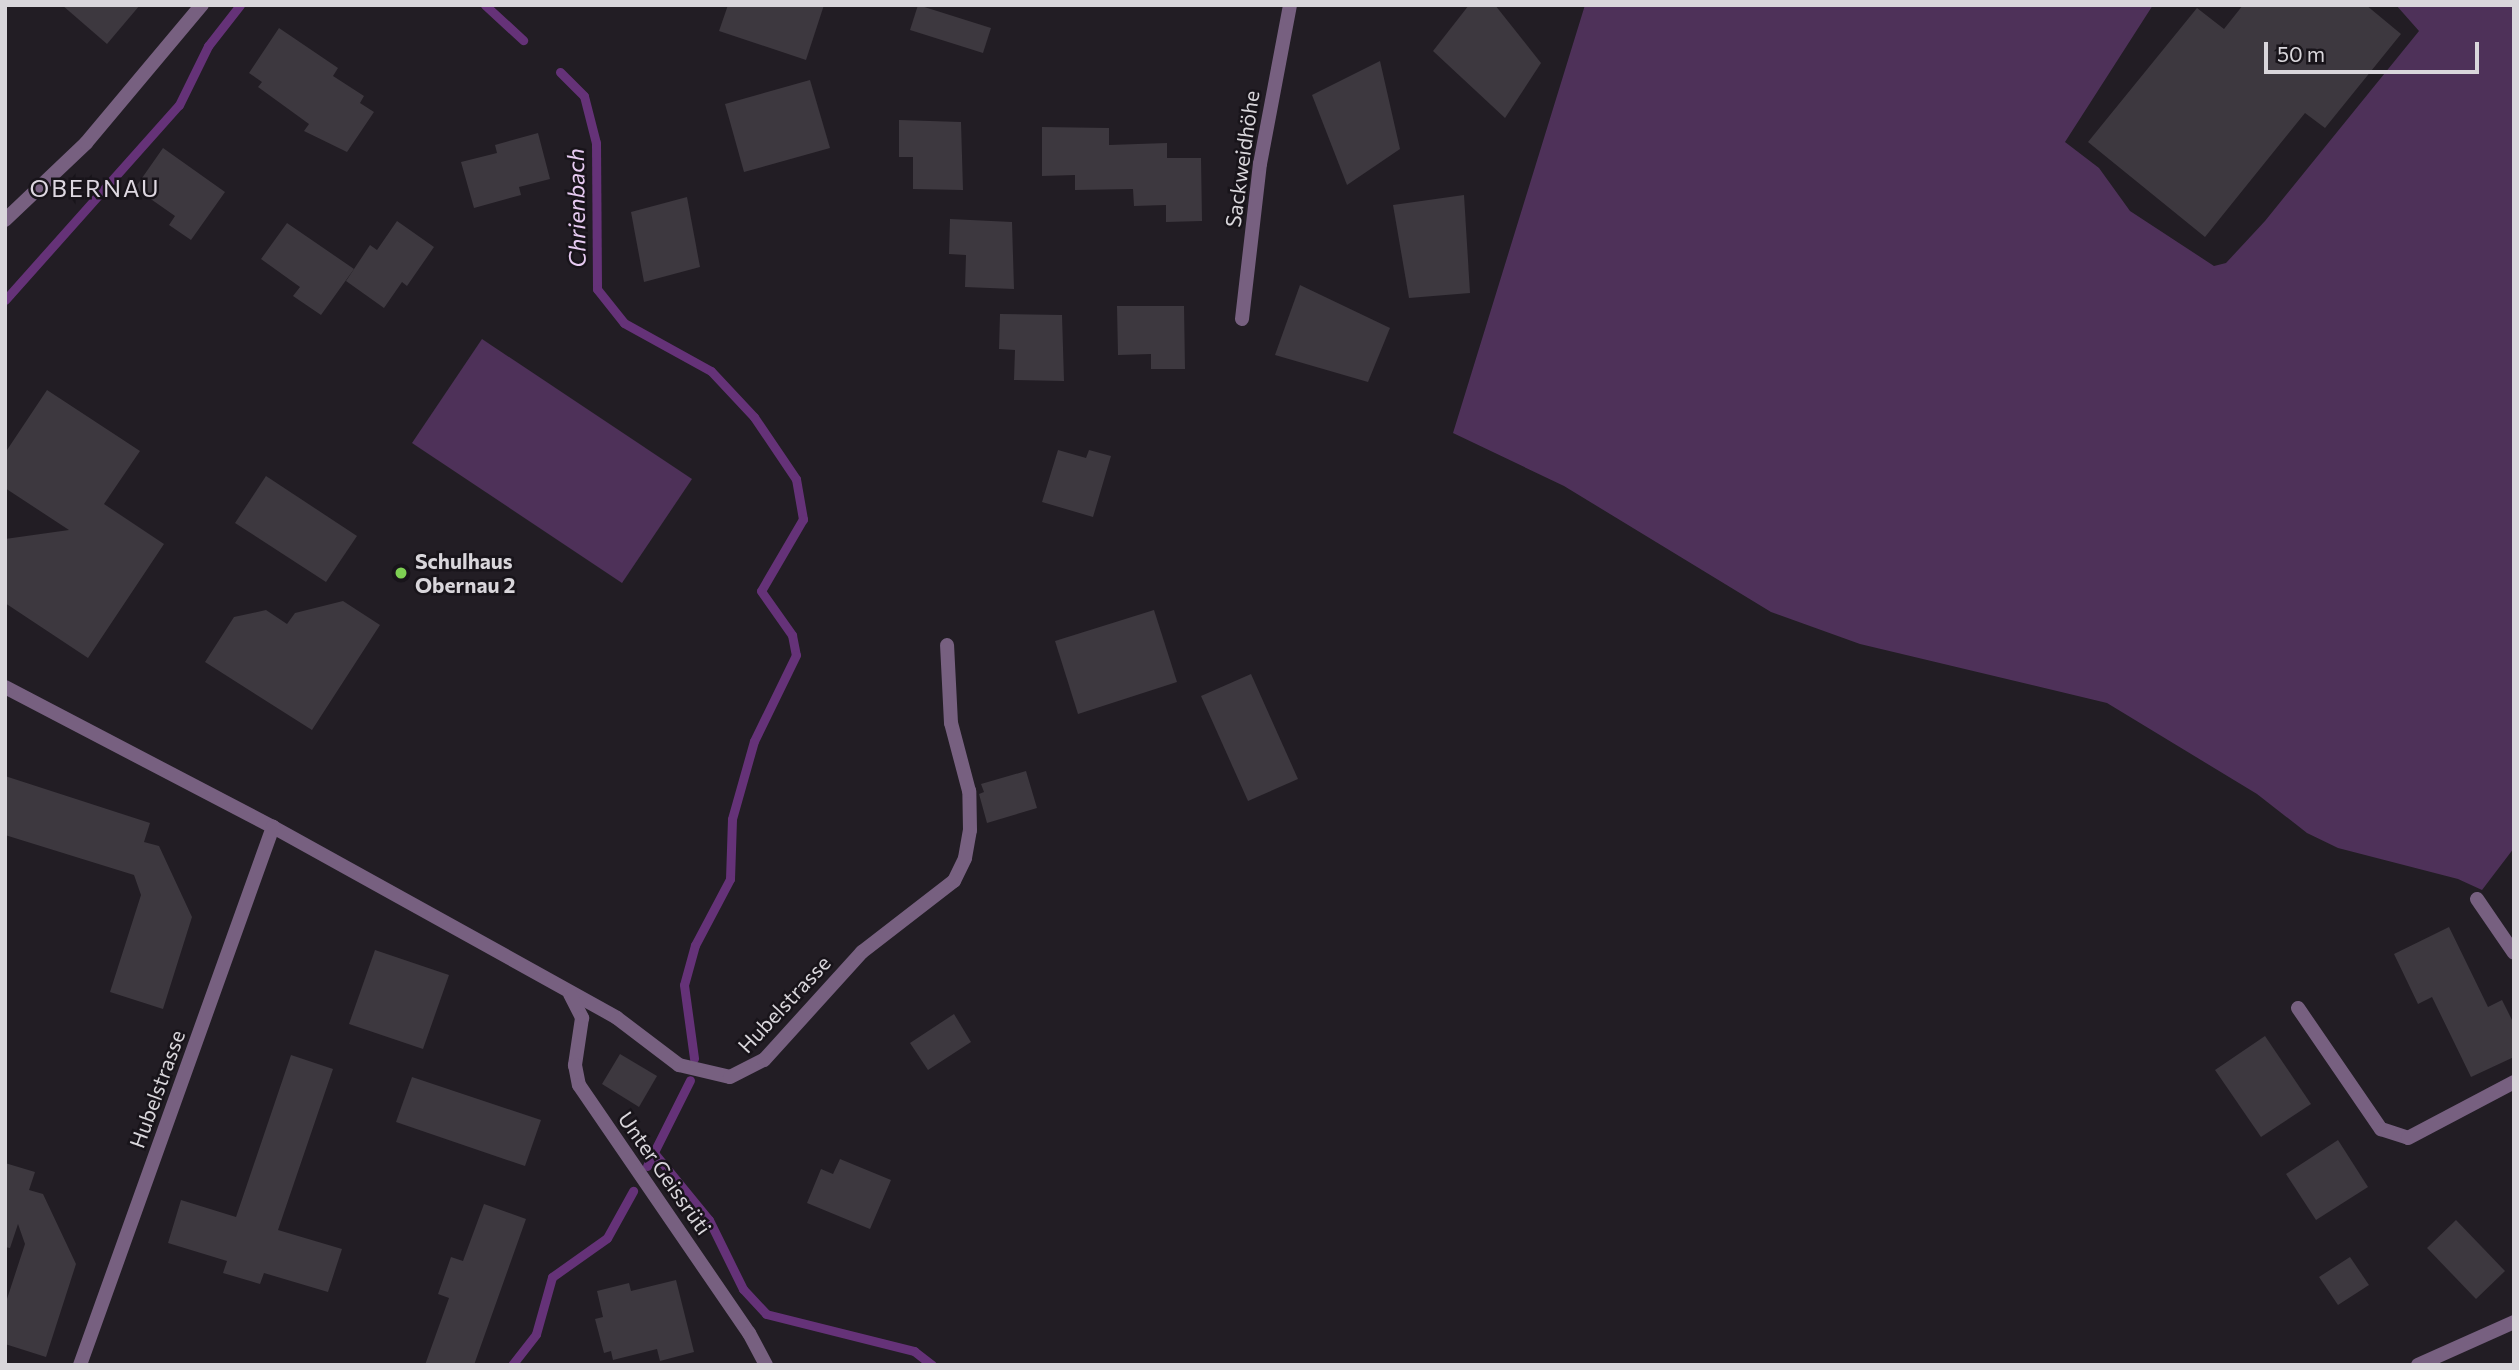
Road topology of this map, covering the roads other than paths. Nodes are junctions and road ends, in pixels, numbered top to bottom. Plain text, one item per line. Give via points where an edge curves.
1 (202, 5) edge
2 (1290, 5) edge
3 (5, 220) edge
4 (1242, 319) dead end
5 (947, 645) dead end
6 (5, 687) edge
7 (273, 827) junction
8 (2477, 899) dead end
9 (2514, 953) edge
10 (570, 994) junction
11 (2298, 1008) dead end
12 (2514, 1082) edge
13 (2514, 1322) edge
14 (80, 1365) edge
15 (766, 1365) edge
16 (2418, 1365) edge

1 - 3 street via 86,143
2 - 4 street, Sackweidhöhe via 1260,164
5 - 10 street, Hubelstrasse via 951,723 969,791 965,858 954,881 862,952 764,1060 740,1075 705,1074 670,1059 617,1018
6 - 7 street, Hubelstrasse
7 - 10 street, Hubelstrasse
7 - 14 street, Hubelstrasse
8 - 9 street
10 - 15 street, Unter Geissrüti via 582,1018 575,1065 579,1085 749,1333
11 - 12 street via 2381,1129 2408,1138
13 - 16 street

